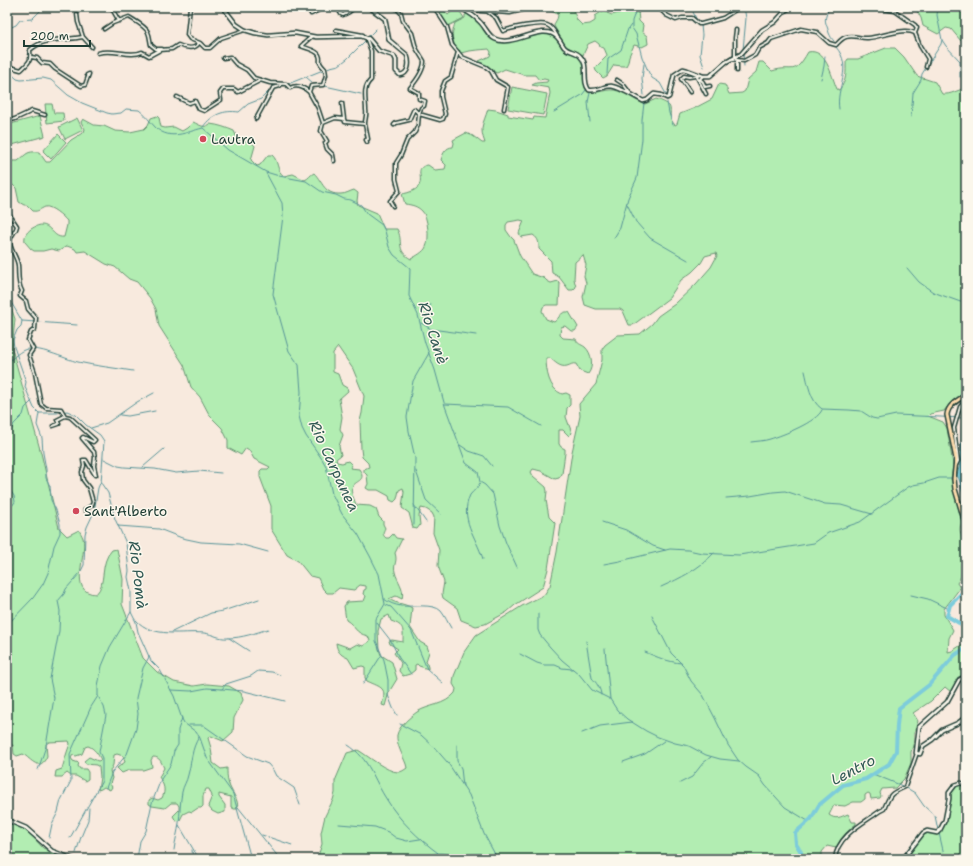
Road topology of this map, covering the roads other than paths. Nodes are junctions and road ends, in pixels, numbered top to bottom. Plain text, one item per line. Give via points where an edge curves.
1 (111, 7) edge
2 (190, 7) edge
3 (224, 7) edge
4 (308, 7) edge
5 (325, 7) edge
6 (337, 7) edge
7 (355, 7) edge
8 (369, 7) edge
9 (395, 7) edge
10 (432, 7) edge
11 (459, 7) edge
12 (471, 7) edge
13 (534, 7) edge
14 (635, 7) edge
15 (641, 7) edge
16 (658, 7) edge
17 (740, 7) edge
18 (792, 7) edge
19 (827, 7) edge
20 (858, 7) edge
21 (873, 7) edge
22 (488, 12) junction
23 (77, 14) dead end
24 (120, 21) junction
25 (104, 29) dead end
26 (245, 30) junction
27 (336, 30) dead end
28 (736, 30) dead end
29 (915, 33) junction
30 (557, 36) junction
31 (83, 37) junction
32 (312, 37) junction
33 (364, 37) junction
34 (368, 38) junction
35 (199, 43) junction
36 (92, 47) dead end
37 (163, 49) junction
38 (98, 52) dead end
39 (458, 52) junction
40 (735, 57) junction
41 (31, 58) junction
42 (223, 58) dead end
43 (731, 60) junction
44 (737, 60) junction
45 (7, 66) edge
46 (926, 67) dead end
47 (737, 71) dead end
48 (88, 75) dead end
49 (701, 76) junction
50 (261, 80) junction
51 (617, 80) dead end
52 (281, 84) junction
53 (710, 86) dead end
54 (309, 92) junction
55 (690, 92) dead end
56 (630, 94) junction
57 (706, 94) dead end
58 (177, 97) dead end
59 (342, 103) dead end
60 (504, 109) dead end
61 (419, 114) junction
62 (45, 115) dead end
63 (256, 119) dead end
64 (344, 120) junction
65 (7, 121) edge
66 (323, 123) junction
67 (365, 124) junction
68 (394, 125) dead end
69 (367, 142) dead end
70 (334, 162) dead end
71 (393, 206) dead end
72 (7, 208) edge
73 (966, 395) edge
74 (966, 400) edge
75 (64, 415) junction
76 (53, 426) dead end
77 (956, 466) junction
78 (85, 510) dead end
79 (966, 526) edge
80 (966, 676) edge
81 (966, 717) edge
82 (917, 753) junction
83 (966, 785) edge
84 (7, 820) edge
85 (73, 859) edge
86 (835, 859) edge
87 (903, 859) edge

1 - 24 street
2 - 35 street via 187,34 190,39
3 - 26 street via 236,24
4 - 5 street via 312,14
6 - 7 street via 342,15
8 - 34 street via 385,19 389,40 407,55 409,60 406,72 398,74 394,56 378,50
9 - 61 street via 412,33 424,63 416,82 410,88 419,93 419,99 425,101
10 - 39 street via 447,27 452,45
11 - 30 street via 480,21 495,39 511,40 542,32
12 - 22 street
13 - 22 street via 510,13
14 - 15 street via 638,10
16 - 17 street via 664,14 676,20 692,18 701,24 723,18
18 - 40 street via 762,30 747,48
19 - 20 street
21 - 29 street via 898,12 915,25
22 - 30 street via 496,18 503,31 543,24 549,25
23 - 31 street
24 - 25 street via 109,23
24 - 37 street via 124,17 129,17 145,27 151,45
26 - 32 street via 262,34 293,33
26 - 35 street via 221,38 208,49
27 - 33 street
28 - 40 street
29 - 44 street via 904,31 866,38 848,36 836,45 828,43 817,32 801,29 771,39 759,48 755,55 744,61
29 - 46 street via 928,59
30 - 56 street via 564,47 581,56 589,90 595,91 610,86
31 - 36 street
31 - 41 street via 38,44 30,50
32 - 33 street
32 - 54 street via 301,46 318,53 319,62 325,68 326,75 323,85 311,86
33 - 34 street
34 - 67 street via 371,51 371,80 364,92
35 - 37 street via 190,48 178,45 172,49
37 - 38 street via 149,56 142,52 136,55 105,50
39 - 60 street via 463,59 486,67 496,80 508,87
39 - 61 street via 451,77 445,81 441,91 445,108 444,118 440,120
40 - 43 street
41 - 45 street via 20,70
41 - 48 street via 50,64 81,86 85,85
42 - 50 street via 230,58 255,79
43 - 44 street
43 - 49 street via 710,76
44 - 47 street
49 - 53 street via 705,88
49 - 55 street via 684,76 681,79
49 - 56 street via 683,69 677,72 672,79 670,95 667,98 654,94 643,101
49 - 57 street via 697,77
50 - 52 street
50 - 58 street via 238,92 234,89 223,89 220,93 221,100 204,111 195,102 189,103
51 - 56 street
52 - 54 street via 291,88 300,86
52 - 63 street via 273,88
54 - 66 street
59 - 64 street
61 - 68 street via 413,109 409,120
61 - 71 street via 415,132 408,138 396,163 399,191 390,201
62 - 65 street via 32,111
64 - 66 street via 336,118
64 - 67 street
66 - 70 street via 321,131 327,141 324,143 333,155
67 - 69 street
72 - 75 street via 17,226 10,242 18,264 22,291 20,296 36,319 34,330 28,340 33,348 29,355 40,400 42,406 60,409
73 - 77 main road via 947,412
74 - 77 street via 960,407 954,428 958,462
75 - 76 street via 57,420 59,424
75 - 78 street via 70,417 95,440 93,442 82,438 94,452 96,475 86,460 83,460 83,478 90,488 93,502
77 - 79 main road via 955,489
80 - 82 street via 959,680 947,702 919,727 915,751
81 - 82 street via 939,732 923,746 920,754
82 - 86 street via 905,787 888,798 884,809 852,831 836,852
83 - 87 street via 955,784 949,793 945,820 940,830 923,833
84 - 85 street via 26,828 52,850

